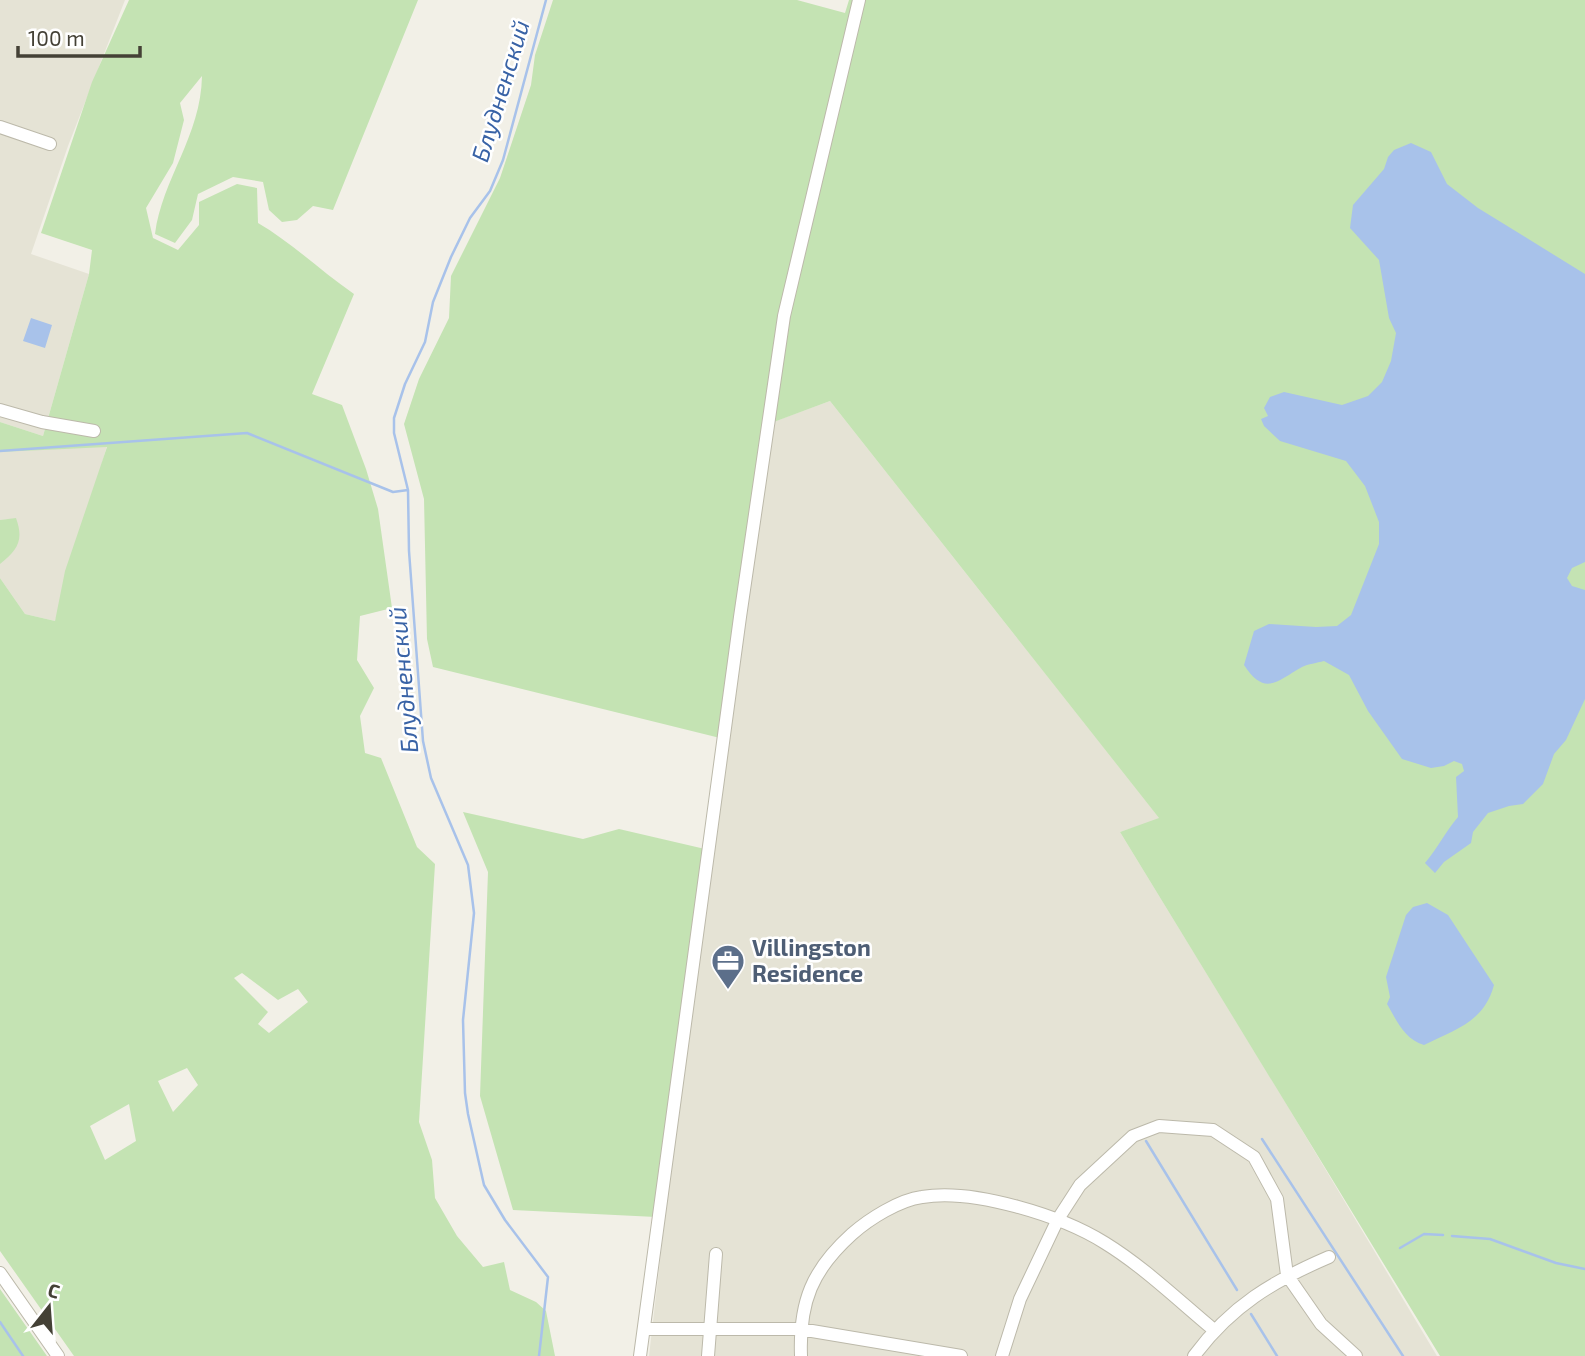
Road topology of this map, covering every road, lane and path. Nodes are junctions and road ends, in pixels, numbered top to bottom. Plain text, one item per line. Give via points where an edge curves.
1 (859, 0) edge
2 (0, 127) edge
3 (50, 144) dead end
4 (0, 410) edge
5 (94, 431) dead end
6 (1058, 1219) junction
7 (716, 1254) dead end
8 (1329, 1257) dead end
9 (0, 1273) edge
10 (1287, 1275) junction
11 (644, 1329) junction
12 (709, 1329) junction
13 (800, 1329) junction
14 (1214, 1330) junction
15 (58, 1356) edge
16 (640, 1356) edge
17 (708, 1356) edge
18 (802, 1356) edge
19 (961, 1356) edge
20 (1002, 1356) edge
21 (1194, 1356) edge
22 (1356, 1356) edge

1 - 11 street via 784,316
2 - 3 street
4 - 5 street
6 - 10 street via 1080,1185 1133,1136 1159,1126 1213,1130 1254,1157 1277,1199
6 - 13 street via 969,1196 921,1197 871,1217 830,1254 809,1290
6 - 14 street via 1105,1243
6 - 20 street via 1020,1299
7 - 12 street
8 - 10 street
9 - 15 street
10 - 14 street via 1253,1295
10 - 22 street via 1321,1324
11 - 12 street
11 - 16 street
12 - 13 street
12 - 17 street
13 - 18 street
13 - 19 street
14 - 21 street

